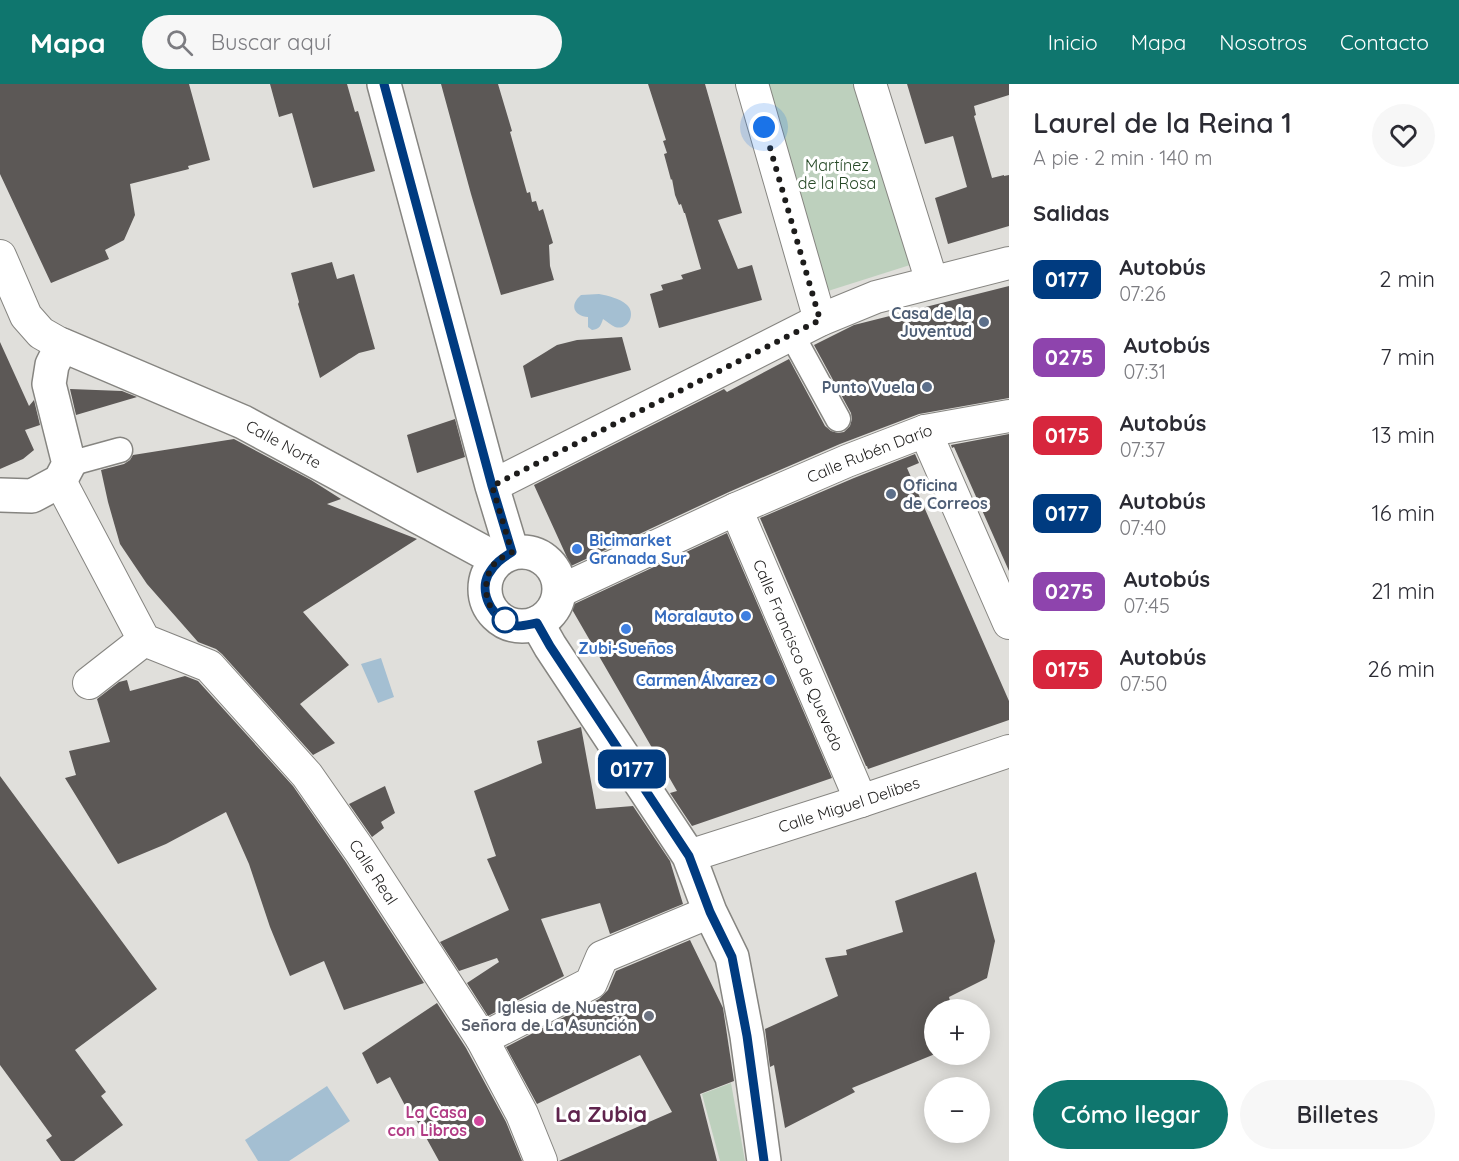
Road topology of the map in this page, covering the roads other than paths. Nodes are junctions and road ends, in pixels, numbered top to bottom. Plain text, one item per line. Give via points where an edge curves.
1 (384, 84) edge
2 (752, 84) edge
3 (870, 84) edge
4 (0, 256) edge
5 (1009, 263) edge
6 (932, 282) junction
7 (820, 320) junction
8 (792, 335) junction
9 (62, 345) junction
10 (1009, 416) edge
11 (838, 419) dead end
12 (925, 431) junction
13 (120, 450) dead end
14 (64, 472) junction
15 (492, 486) junction
16 (0, 495) edge
17 (736, 509) junction
18 (505, 556) junction
19 (560, 591) junction
20 (1009, 623) edge
21 (544, 635) junction
22 (144, 640) junction
23 (88, 683) dead end
24 (1009, 751) edge
25 (861, 801) junction
26 (689, 856) junction
27 (710, 912) junction
28 (482, 1039) junction
29 (541, 1161) edge
30 (764, 1161) edge

1 - 15 street
2 - 7 street
3 - 6 street
4 - 9 street via 26,316 41,333
5 - 6 street
6 - 7 street via 876,297
7 - 8 street
8 - 11 street
8 - 15 street
9 - 14 street via 52,365 49,384
9 - 18 street, Calle Norte via 243,422
10 - 12 street, Calle Rubén Darío
12 - 17 street, Calle Rubén Darío
12 - 20 street
13 - 14 street
14 - 16 street via 32,495
14 - 22 street
15 - 18 street
17 - 19 street, Calle Rubén Darío
17 - 25 street, Calle Francisco de Quevedo
18 - 19 street via 536,554 554,568
18 - 21 street via 487,578 486,598 497,616
19 - 21 street
21 - 26 street
22 - 23 street
22 - 28 street, Calle Real via 209,666 307,775
24 - 25 street, Calle Miguel Delibes
25 - 26 street, Calle Miguel Delibes
26 - 27 street
27 - 28 street via 602,957 591,983
27 - 30 street via 732,957
28 - 29 street, Calle Real via 522,1114

